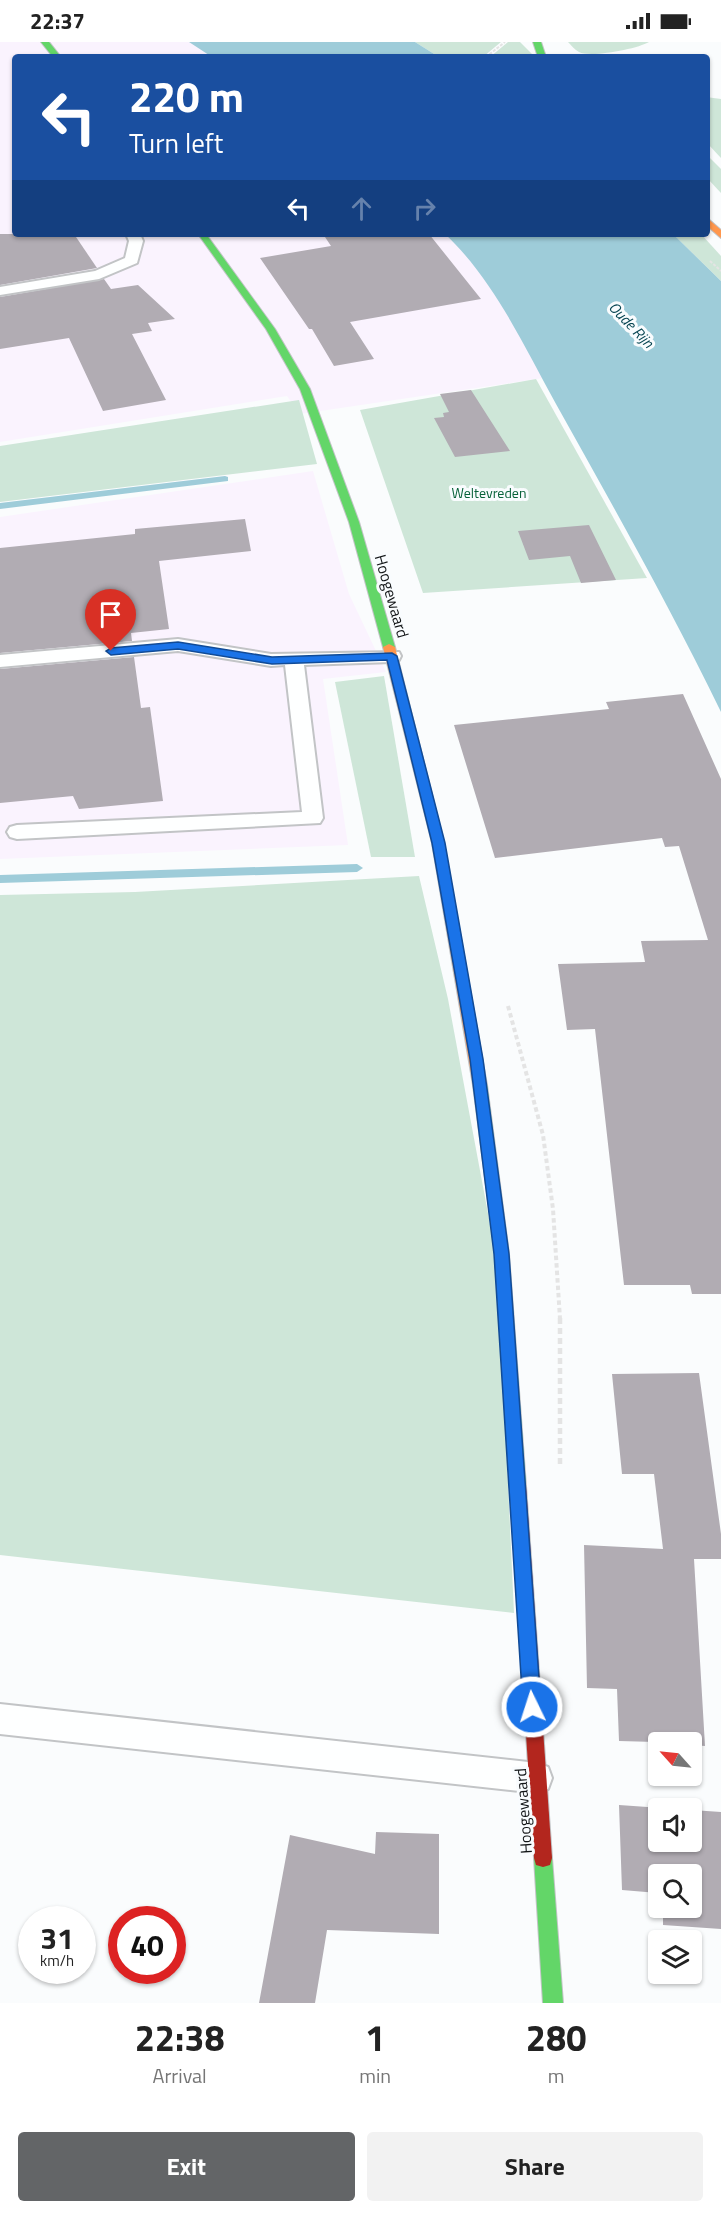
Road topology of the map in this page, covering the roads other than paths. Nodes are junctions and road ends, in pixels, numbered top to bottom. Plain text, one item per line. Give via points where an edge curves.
1 (45, 42) edge
2 (55, 54) edge
3 (710, 223) edge
4 (721, 235) edge
5 (134, 237) edge
6 (204, 237) edge
7 (0, 291) edge
8 (392, 656) junction
9 (294, 659) junction
10 (0, 661) edge
11 (17, 832) dead end
12 (0, 1719) edge
13 (537, 1778) junction
14 (553, 2003) edge

1 - 2 street
3 - 4 street
5 - 7 lane via 132,260 99,275
6 - 8 street, Hoogewaard via 243,289 305,389 354,522
8 - 9 lane
8 - 13 street, Hoogewaard via 438,843 480,1082 502,1254
9 - 10 lane via 272,660 178,645
9 - 11 lane via 312,818
12 - 13 lane
13 - 14 street, Hoogewaard

